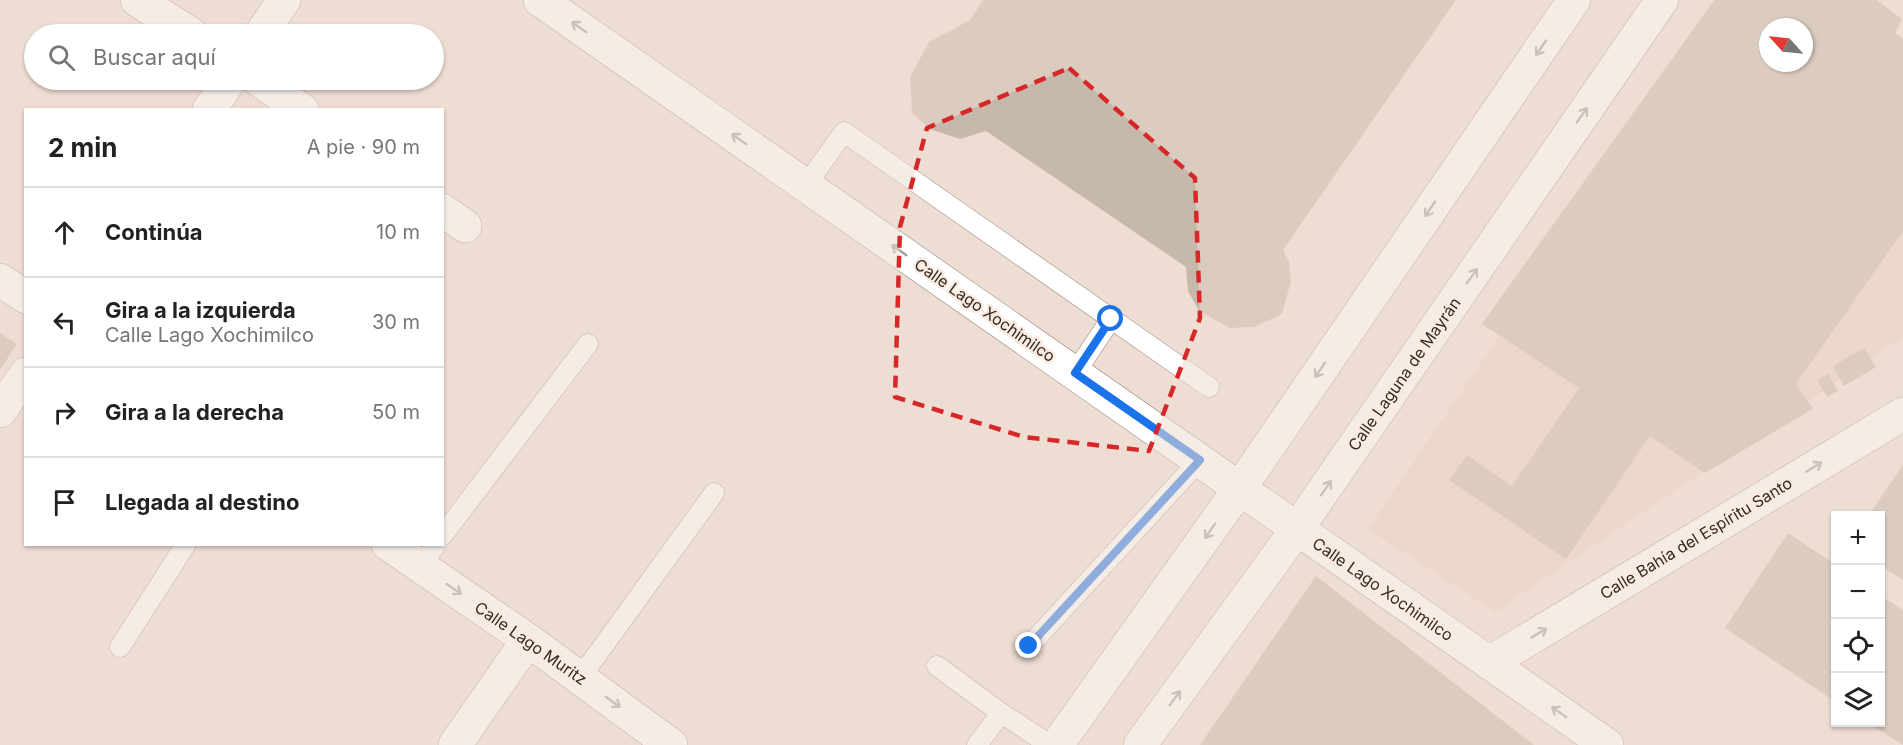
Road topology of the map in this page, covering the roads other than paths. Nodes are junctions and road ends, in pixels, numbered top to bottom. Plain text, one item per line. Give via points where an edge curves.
1 (137, 0) edge
2 (284, 0) edge
3 (540, 0) edge
4 (1574, 0) edge
5 (1662, 0) edge
6 (175, 24) edge
7 (268, 24) edge
8 (223, 90) edge
9 (274, 90) edge
10 (210, 108) edge
11 (299, 108) edge
12 (806, 185) junction
13 (0, 280) edge
14 (24, 296) edge
15 (1111, 319) junction
16 (588, 344) dead end
17 (1075, 373) junction
18 (24, 377) edge
19 (1209, 387) dead end
20 (0, 411) edge
21 (1903, 414) edge
22 (1200, 460) junction
23 (1240, 488) junction
24 (714, 493) dead end
25 (1298, 529) junction
26 (444, 533) edge
27 (185, 546) edge
28 (395, 546) edge
29 (428, 556) edge
30 (528, 640) junction
31 (120, 646) dead end
32 (1029, 646) dead end
33 (1489, 663) junction
34 (937, 666) dead end
35 (580, 678) junction
36 (1001, 712) junction
37 (455, 745) edge
38 (671, 745) edge
39 (977, 745) edge
40 (1050, 745) edge
41 (1058, 745) edge
42 (1140, 745) edge
43 (1607, 745) edge

1 - 6 street
2 - 7 street
12 -> 3 street, Calle Lago Xochimilco
4 -> 23 street
25 -> 5 street, Calle Laguna de Mayrán
8 - 10 street
9 - 11 street
12 - 15 lane via 844,132
17 -> 12 street, Calle Lago Xochimilco
13 - 14 street
15 - 17 lane
15 - 19 lane
16 - 26 lane
17 - 22 street, Calle Lago Xochimilco
18 - 20 street
33 -> 21 street, Calle Bahía del Espíritu Santo
22 - 23 street, Calle Lago Xochimilco
22 - 32 lane
23 - 25 street, Calle Lago Xochimilco
23 -> 41 street
24 - 35 lane
25 - 33 street, Calle Lago Xochimilco
42 -> 25 street, Calle Laguna de Mayrán
27 - 31 lane
28 - 29 street, Calle Lago Muritz
29 -> 30 street, Calle Lago Muritz
30 - 35 street, Calle Lago Muritz
30 - 37 street
43 -> 33 street, Calle Lago Xochimilco
34 - 36 lane
35 -> 38 street, Calle Lago Muritz
36 - 39 lane
36 - 40 lane

